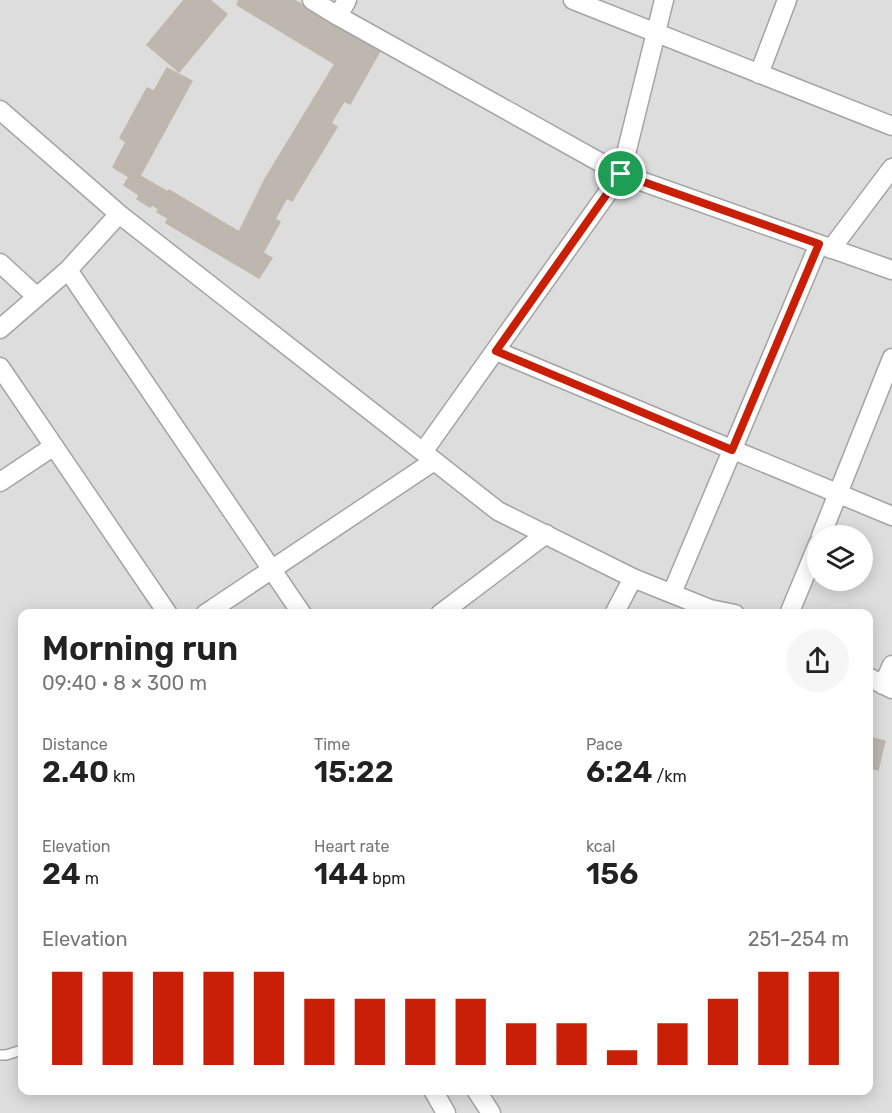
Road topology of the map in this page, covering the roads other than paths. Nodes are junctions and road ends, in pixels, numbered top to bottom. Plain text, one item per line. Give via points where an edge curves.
1 (312, 0) edge
2 (573, 0) edge
3 (663, 0) edge
4 (787, 0) edge
5 (342, 8) edge
6 (656, 33) junction
7 (759, 74) junction
8 (0, 110) edge
9 (892, 126) edge
10 (892, 168) edge
11 (621, 174) junction
12 (119, 214) junction
13 (825, 246) junction
14 (0, 263) edge
15 (69, 270) junction
16 (892, 270) edge
17 (37, 297) junction
18 (0, 329) edge
19 (496, 351) junction
20 (892, 358) edge
21 (0, 367) edge
22 (54, 446) junction
23 (732, 450) junction
24 (429, 457) junction
25 (0, 482) edge
26 (838, 494) junction
27 (892, 516) edge
28 (825, 525) edge
29 (546, 534) junction
30 (272, 569) junction
31 (807, 571) edge
32 (633, 578) junction
33 (672, 593) junction
34 (165, 609) edge
35 (212, 609) edge
36 (299, 609) edge
37 (447, 609) edge
38 (617, 609) edge
39 (710, 609) edge
40 (791, 609) edge
41 (892, 665) edge
42 (881, 684) edge
43 (18, 1051) edge
44 (0, 1055) edge
45 (436, 1095) edge
46 (479, 1095) edge
47 (446, 1113) edge
48 (491, 1113) edge

1 - 5 street
2 - 6 street
3 - 6 street
4 - 7 street
5 - 11 street
6 - 7 street
6 - 11 street
7 - 9 street
8 - 12 street
10 - 13 street
11 - 13 street
11 - 19 street
12 - 15 street
12 - 24 street
13 - 16 street
13 - 23 street
14 - 17 street
15 - 17 street
15 - 30 street
17 - 18 street
19 - 23 street
19 - 24 street
20 - 26 street
21 - 22 street
22 - 25 street
22 - 34 street
23 - 26 street
23 - 33 street
24 - 29 street via 498,511
24 - 30 street
26 - 27 street
26 - 28 street
29 - 32 street
29 - 37 street
30 - 35 street
30 - 36 street
31 - 40 street
32 - 33 street
32 - 38 street
33 - 39 street
41 - 42 street
43 - 44 lane
45 - 47 street
46 - 48 street

